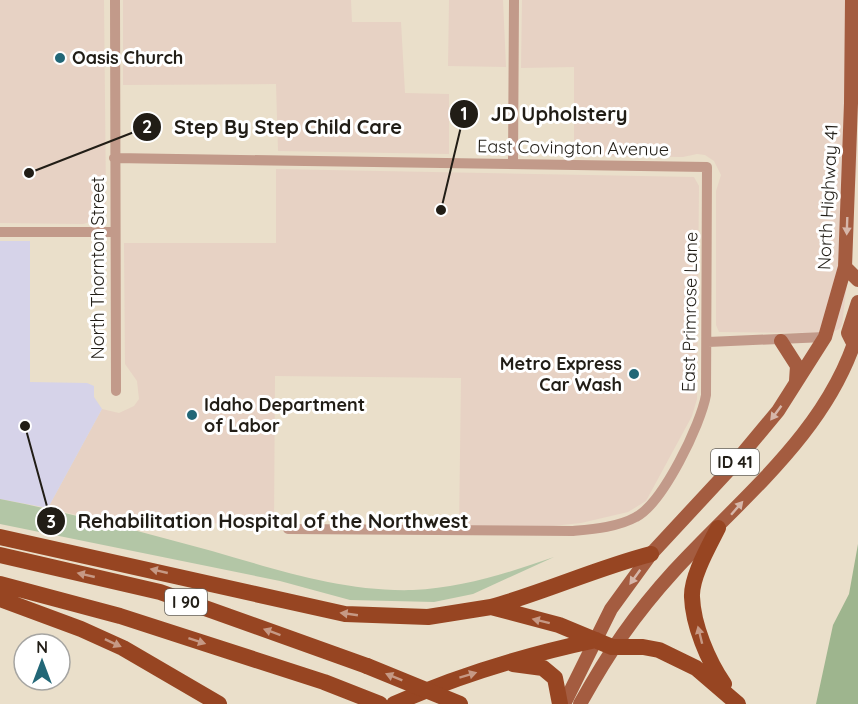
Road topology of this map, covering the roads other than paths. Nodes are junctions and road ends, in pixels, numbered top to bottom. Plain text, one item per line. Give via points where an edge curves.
1 (115, 0) edge
2 (514, 0) edge
3 (852, 0) edge
4 (114, 158) junction
5 (513, 164) junction
6 (707, 167) joint
7 (0, 232) edge
8 (115, 232) junction
9 (845, 267) junction
10 (858, 280) edge
11 (858, 302) edge
12 (825, 337) junction
13 (856, 337) edge
14 (781, 341) junction
15 (708, 342) junction
16 (796, 381) junction
17 (116, 391) dead end
18 (718, 528) junction
19 (288, 529) dead end
20 (0, 537) edge
21 (651, 554) junction
22 (0, 555) edge
23 (0, 584) edge
24 (0, 598) edge
25 (490, 607) junction
26 (596, 640) junction
27 (612, 647) junction
28 (506, 663) junction
29 (219, 704) edge
30 (380, 704) edge
31 (394, 704) edge
32 (460, 704) edge
33 (562, 704) edge
34 (580, 704) edge
35 (738, 704) edge

1 - 4 street, North Thornton Street
2 - 5 street
3 -> 9 main road, North Highway 41 / ID 41
4 - 5 street, East Covington Avenue
4 - 8 street, North Thornton Street
5 - 6 street, East Covington Avenue
6 - 15 street, East Primrose Lane
7 - 8 street
8 - 17 street, North Thornton Street
9 - 10 main road
9 - 12 main road, North Highway 41 / ID 41
11 - 13 main road via 848,333 850,340
12 - 14 street
12 - 16 main road, North Highway 41 / ID 41
18 -> 13 main road, ID 41 via 823,408 844,371
14 - 15 street
14 - 16 main road via 797,366
15 - 19 street, East Primrose Lane via 706,395 700,419 657,499 637,517 573,531
16 -> 21 main road, North Highway 41 / ID 41 via 778,411 728,471
18 - 27 main road, ID 41 via 675,570
35 -> 18 highway via 712,668 692,596
25 -> 20 highway via 428,617 345,614
21 - 25 highway via 616,562
21 -> 26 main road, North Highway 41 / ID 41 via 611,609
32 -> 22 highway, I 90, bridge via 367,666 160,592
23 -> 30 highway, I 90 via 120,616 324,681
24 -> 29 highway via 123,648
26 -> 25 highway via 559,625
26 - 27 highway
26 - 28 highway
26 - 33 main road, North Highway 41 / ID 41
27 - 34 main road, ID 41
27 - 35 highway via 659,650 696,668
31 -> 28 highway via 442,683
28 - 33 highway via 543,668 555,678

